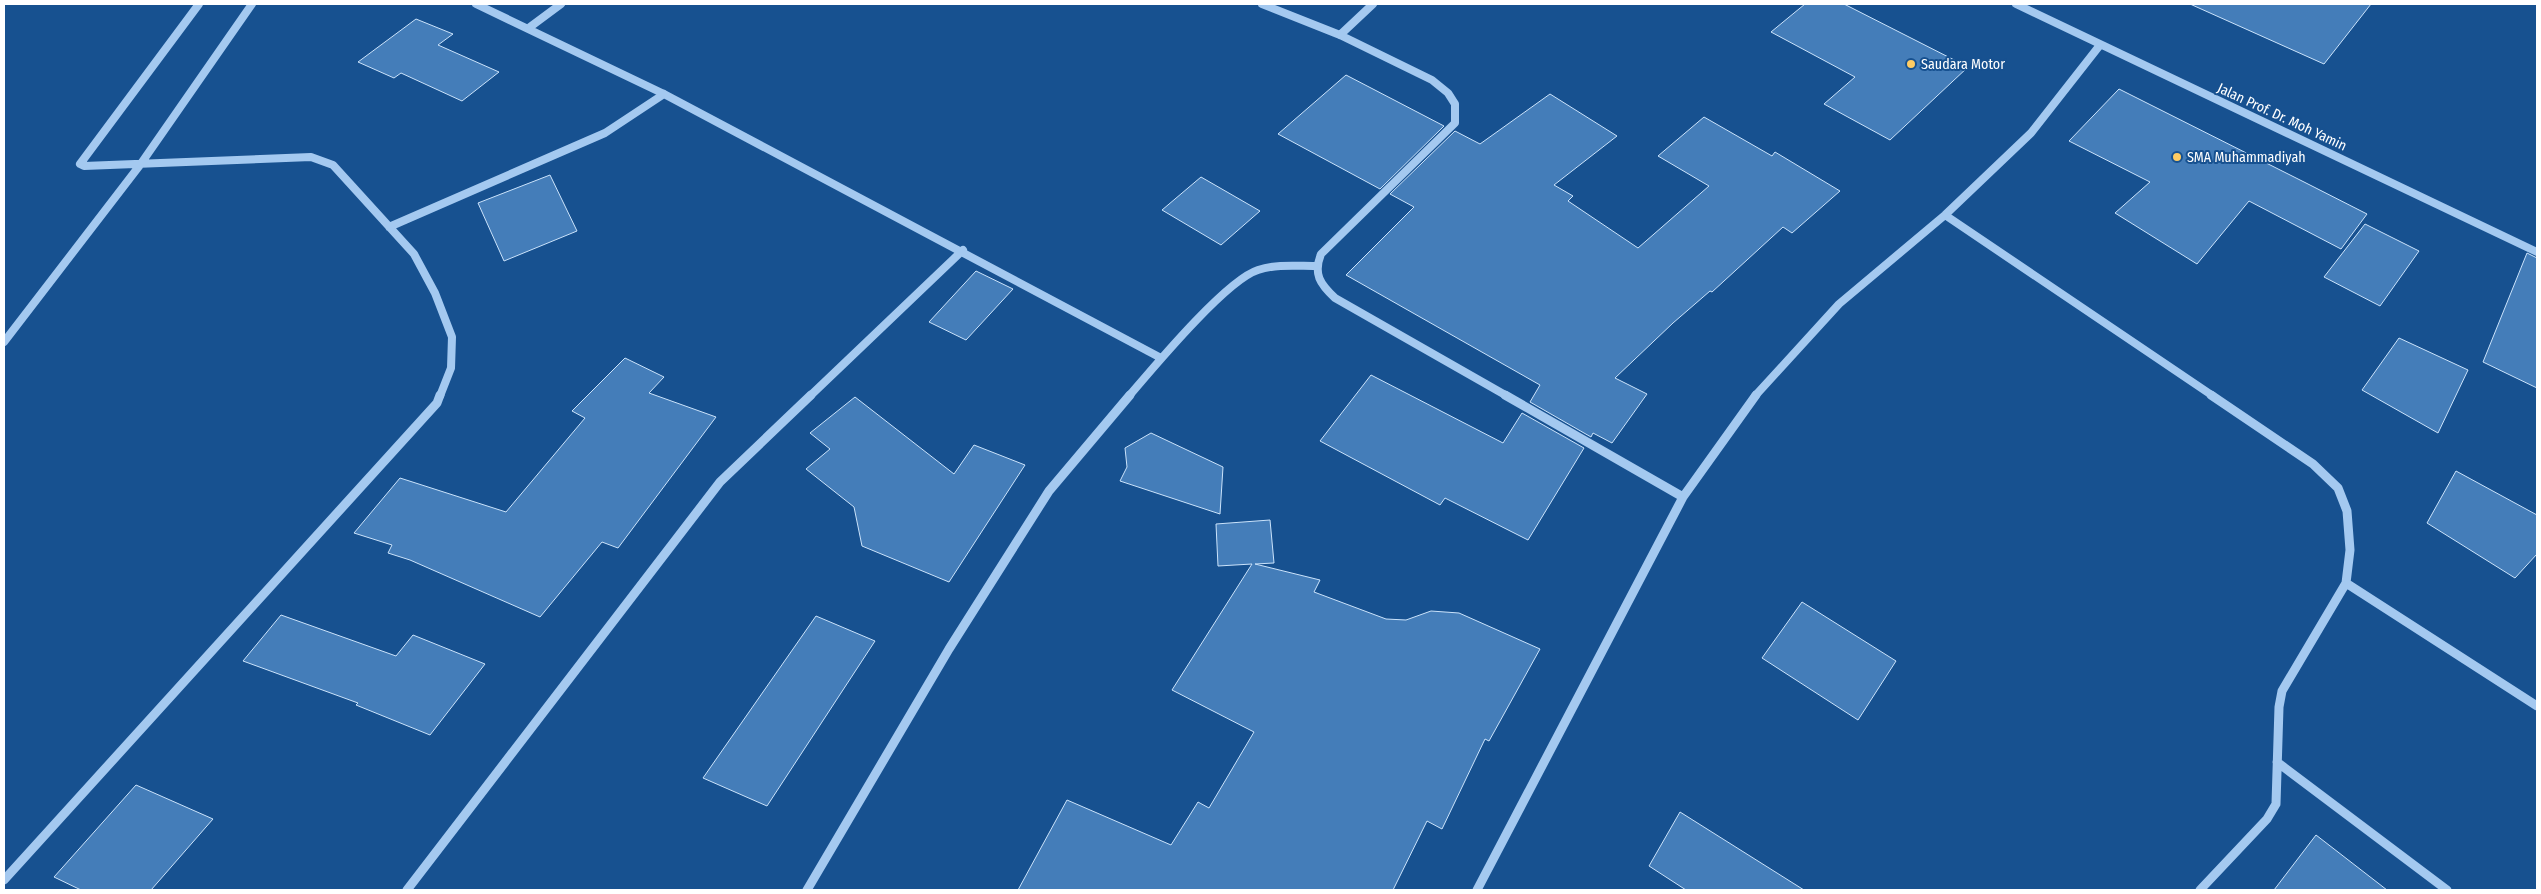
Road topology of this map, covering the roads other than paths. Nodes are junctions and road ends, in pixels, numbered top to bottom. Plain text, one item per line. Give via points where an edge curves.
1 (199, 4) edge
2 (252, 4) edge
3 (476, 4) edge
4 (561, 4) edge
5 (1262, 4) edge
6 (1373, 4) edge
7 (2016, 4) edge
8 (530, 27) junction
9 (1340, 35) junction
10 (2100, 45) junction
11 (664, 94) junction
12 (140, 165) junction
13 (1945, 215) junction
14 (389, 227) junction
15 (962, 250) junction
16 (2537, 252) edge
17 (1315, 266) junction
18 (4, 342) edge
19 (1161, 358) junction
20 (1683, 497) junction
21 (2346, 583) junction
22 (2537, 706) edge
23 (2277, 762) junction
24 (4, 880) edge
25 (407, 890) edge
26 (807, 890) edge
27 (1476, 890) edge
28 (2200, 890) edge
29 (2447, 890) edge

1 - 12 street via 80,164
2 - 12 street
3 - 8 street
4 - 8 street
5 - 9 street
6 - 9 street
7 - 10 street, Jalan Prof. Dr. Moh Yamin
8 - 11 street
9 - 17 street via 1446,89 1458,114 1455,124 1321,254
10 - 13 street via 2031,133
10 - 16 street, Jalan Prof. Dr. Moh Yamin
11 - 14 street via 605,133
11 - 15 street
12 - 14 street via 244,158 311,157 324,160 333,165
12 - 18 street
13 - 20 street via 1839,304 1755,396
13 - 21 street via 2314,464 2341,492 2346,505 2350,566
14 - 24 street via 414,254 435,293 452,337 451,368 437,403
15 - 19 street
15 - 25 street via 720,482
17 - 19 street via 1272,266 1246,275
17 - 20 street via 1316,276 1334,298
19 - 26 street via 1049,491 949,649
20 - 27 street
21 - 22 street
21 - 23 street via 2282,691
23 - 28 street via 2276,804 2267,819
23 - 29 street

